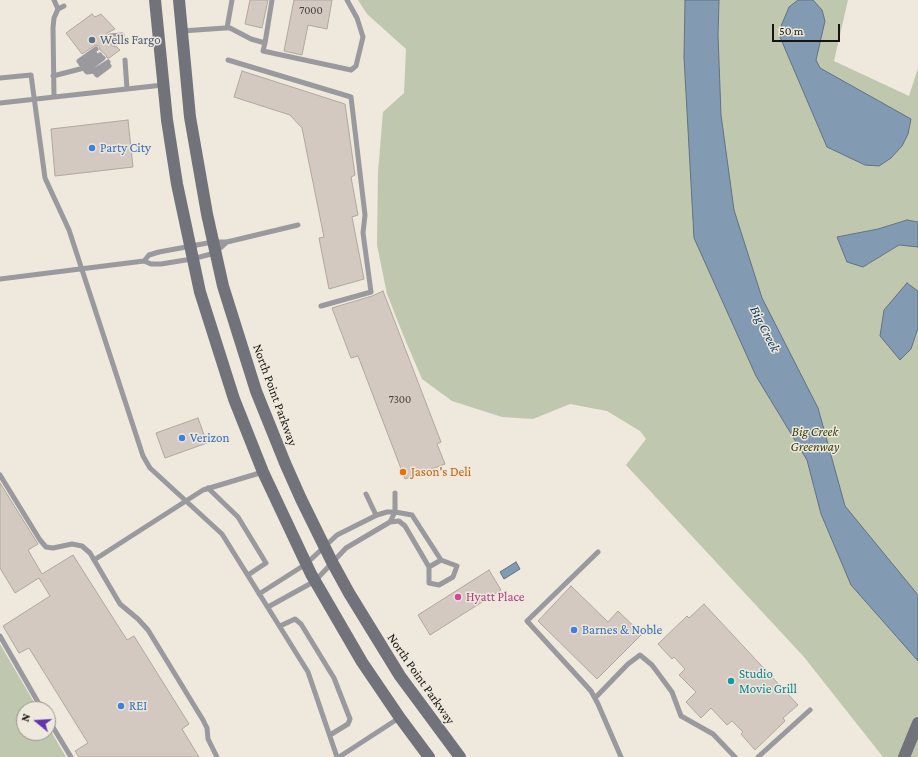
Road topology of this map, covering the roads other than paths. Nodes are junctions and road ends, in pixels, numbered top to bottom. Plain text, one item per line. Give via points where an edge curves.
1 (54, 0) edge
2 (155, 0) edge
3 (179, 0) edge
4 (232, 0) edge
5 (272, 0) edge
6 (347, 0) edge
7 (64, 6) dead end
8 (58, 9) junction
9 (227, 28) junction
10 (182, 31) junction
11 (265, 43) junction
12 (123, 59) dead end
13 (228, 60) dead end
14 (83, 66) junction
15 (53, 76) junction
16 (0, 78) edge
17 (163, 85) junction
18 (127, 89) junction
19 (54, 97) junction
20 (34, 99) junction
21 (0, 103) edge
22 (298, 224) dead end
23 (227, 242) junction
24 (189, 246) junction
25 (214, 247) junction
26 (192, 259) junction
27 (144, 261) junction
28 (81, 270) junction
29 (0, 279) edge
30 (321, 306) dead end
31 (263, 472) junction
32 (0, 475) edge
33 (208, 488) junction
34 (395, 493) dead end
35 (366, 494) dead end
36 (187, 500) junction
37 (396, 512) junction
38 (376, 516) junction
39 (390, 522) junction
40 (324, 547) junction
41 (598, 552) dead end
42 (94, 560) junction
43 (441, 560) junction
44 (332, 562) junction
45 (306, 564) junction
46 (429, 567) junction
47 (248, 574) junction
48 (315, 581) junction
49 (259, 594) junction
50 (268, 607) junction
51 (280, 626) junction
52 (0, 636) edge
53 (595, 698) junction
54 (37, 701) edge
55 (810, 710) dead end
56 (400, 718) junction
57 (918, 723) edge
58 (56, 732) edge
59 (330, 735) junction
60 (71, 757) edge
61 (217, 757) edge
62 (338, 757) edge
63 (429, 757) edge
64 (460, 757) edge
65 (621, 757) edge
66 (736, 757) edge
67 (758, 757) edge
68 (904, 757) edge

1 - 8 lane
2 - 17 street
3 - 10 street, North Point Parkway
4 - 9 lane
5 - 11 lane
6 - 11 lane via 363,38 356,66 351,70 263,51
7 - 8 lane
8 - 15 lane via 54,18
9 - 10 lane
9 - 11 lane
10 - 25 street, North Point Parkway via 195,149
12 - 18 lane
13 - 30 lane via 351,96 371,292
14 - 14 lane via 102,57 96,73 87,72
14 - 15 lane
15 - 19 lane
16 - 20 lane via 31,75
17 - 18 lane
17 - 24 street via 171,153
18 - 19 lane
19 - 20 lane
20 - 21 lane
20 - 28 lane via 45,178 69,230
22 - 23 lane
23 - 25 lane
23 - 25 lane
24 - 25 lane
24 - 26 street
24 - 27 lane via 149,255
25 - 26 lane
25 - 40 street, North Point Parkway via 256,391 285,463
26 - 27 lane via 161,264
26 - 31 street via 236,406
27 - 28 lane
28 - 29 lane
28 - 36 lane via 143,456 150,468
31 - 33 lane
31 - 45 street
32 - 42 lane via 46,547 72,544 82,546
33 - 36 lane
33 - 47 lane via 238,517 266,563
34 - 37 lane
35 - 38 lane
36 - 42 lane
36 - 47 lane via 222,534
37 - 38 lane
37 - 39 lane
37 - 43 lane via 412,515
38 - 40 lane via 338,535
39 - 44 lane via 346,548
39 - 46 lane via 399,521 405,526
40 - 44 street, North Point Parkway
40 - 45 lane
41 - 53 lane via 527,621
42 - 61 lane via 120,604 148,630 203,720 208,739
43 - 46 lane
43 - 46 lane via 456,566 452,577 439,585 429,583
44 - 48 lane
44 - 64 street, North Point Parkway via 400,676
45 - 48 street
45 - 49 lane
47 - 49 lane
48 - 50 lane
48 - 56 street via 362,662
49 - 50 lane
50 - 51 lane
51 - 59 lane via 308,672
51 - 59 lane via 296,619 334,678 350,719 348,724
52 - 54 lane
53 - 65 lane
53 - 66 lane via 628,664 640,656 652,665 672,692 682,716 713,734
55 - 67 lane
56 - 62 lane
56 - 63 street
57 - 68 street
58 - 60 lane
59 - 62 lane

